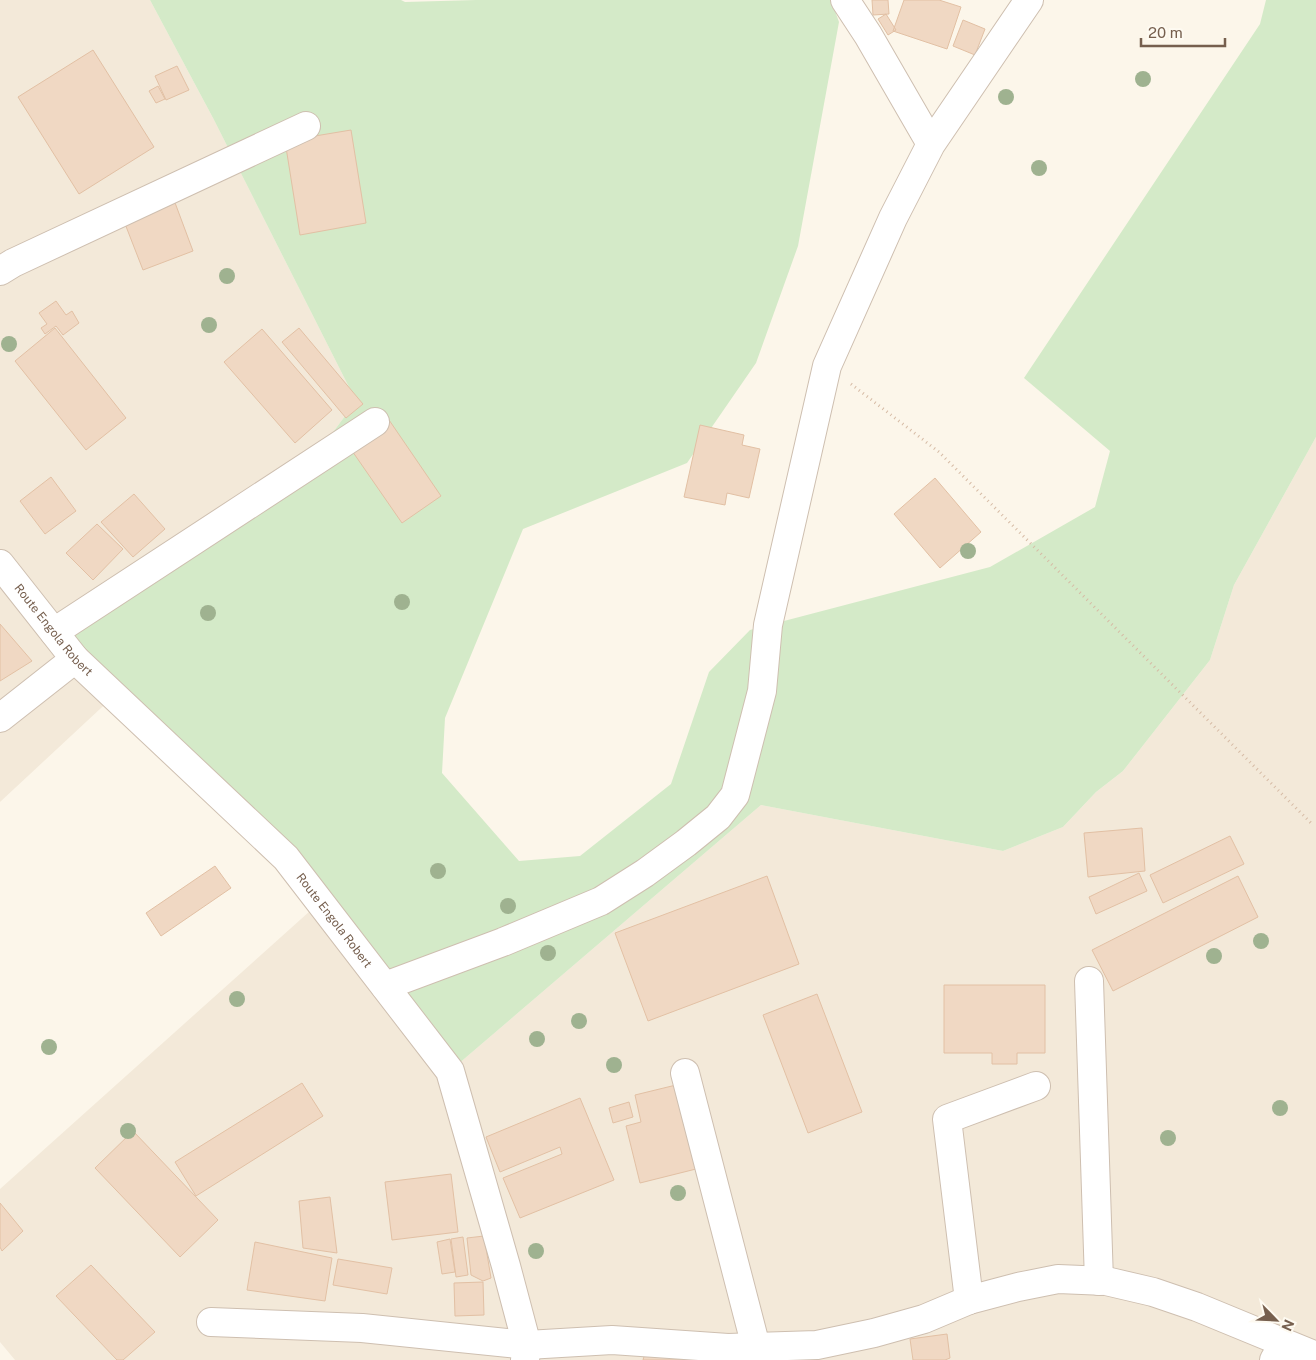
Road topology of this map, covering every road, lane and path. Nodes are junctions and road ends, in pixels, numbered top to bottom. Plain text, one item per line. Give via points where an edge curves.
1 (846, 0) edge
2 (1029, 0) edge
3 (306, 126) dead end
4 (931, 144) junction
5 (0, 271) edge
6 (827, 366) junction
7 (375, 422) dead end
8 (0, 564) edge
9 (54, 632) junction
10 (75, 659) junction
11 (0, 718) edge
12 (1311, 822) dead end
13 (1089, 981) dead end
14 (385, 986) junction
15 (685, 1073) dead end
16 (1036, 1086) dead end
17 (1100, 1281) junction
18 (969, 1300) junction
19 (211, 1322) dead end
20 (756, 1347) junction
21 (1279, 1351) edge
22 (526, 1353) edge
23 (1316, 1356) edge

1 - 4 street
2 - 4 street
3 - 5 street
4 - 6 street via 893,218
6 - 12 path via 939,452
6 - 14 street via 768,625 762,690 734,795 718,817 686,843 601,901
7 - 9 street
8 - 9 street, Route Engola Robert
9 - 10 street, Route Engola Robert
10 - 11 street
10 - 14 street, Route Engola Robert via 286,858
13 - 17 street
14 - 22 street, Route Engola Robert via 450,1071 506,1266
15 - 20 street
16 - 18 street via 947,1120
17 - 18 street via 1058,1279
17 - 21 street via 1153,1292 1197,1306
18 - 20 street via 924,1319 816,1346
19 - 22 street via 362,1328
20 - 22 street via 612,1340
21 - 23 street

